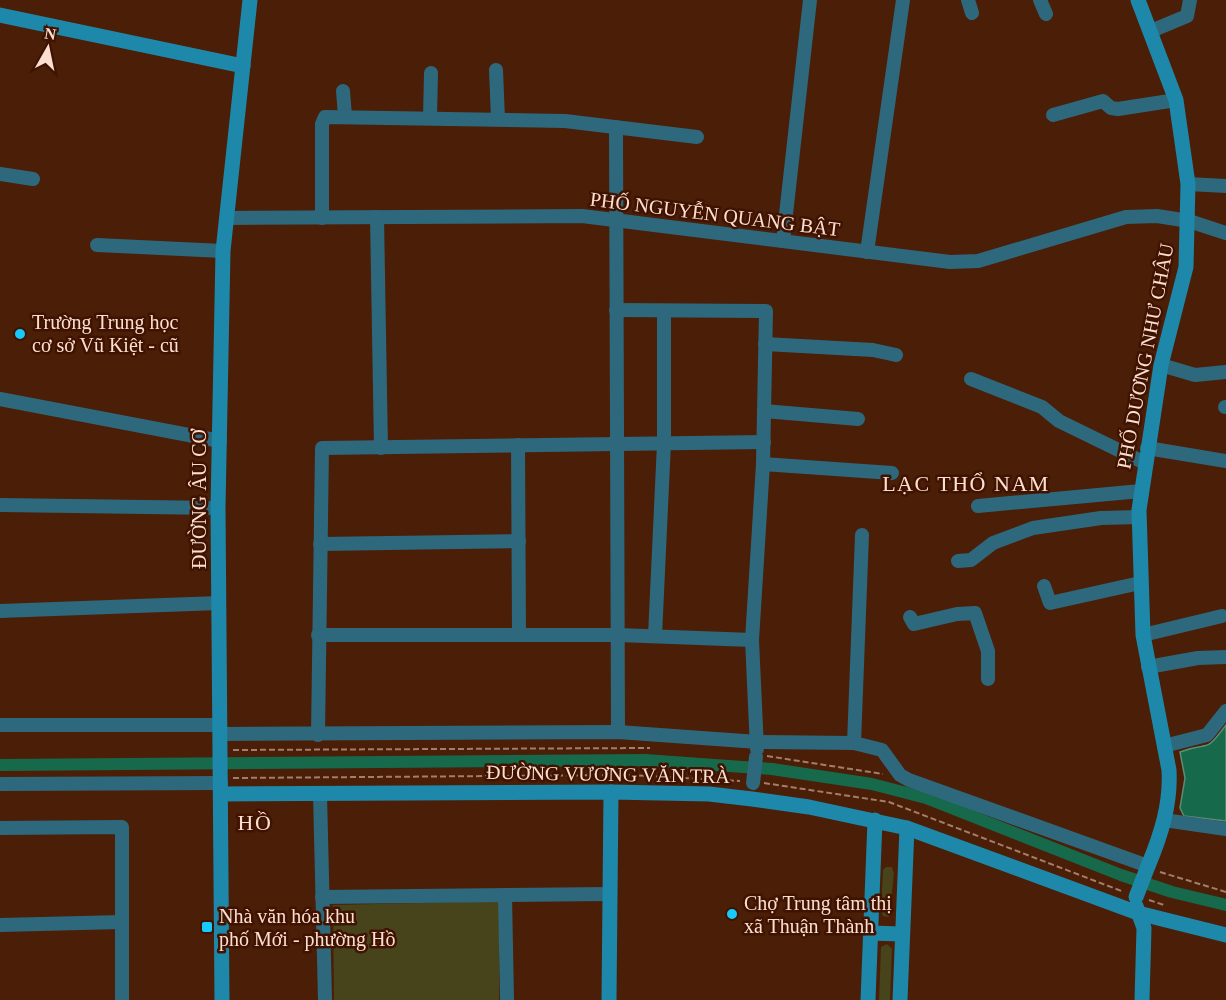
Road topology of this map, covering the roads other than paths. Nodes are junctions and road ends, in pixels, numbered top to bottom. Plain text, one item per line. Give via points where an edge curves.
1 (250, 0) edge
2 (810, 0) edge
3 (903, 0) edge
4 (1040, 0) edge
5 (1138, 0) edge
6 (1190, 0) edge
7 (1046, 14) dead end
8 (0, 15) edge
9 (1151, 32) junction
10 (243, 66) junction
11 (496, 70) dead end
12 (431, 73) dead end
13 (343, 91) dead end
14 (1176, 100) junction
15 (1053, 115) dead end
16 (345, 116) junction
17 (430, 118) junction
18 (498, 119) junction
19 (616, 127) junction
20 (697, 137) dead end
21 (0, 174) edge
22 (33, 179) dead end
23 (1188, 184) junction
24 (1226, 186) edge
25 (377, 217) junction
26 (322, 218) junction
27 (227, 219) junction
28 (616, 220) junction
29 (1190, 221) junction
30 (1226, 233) edge
31 (783, 241) junction
32 (97, 245) dead end
33 (223, 251) junction
34 (867, 252) junction
35 (616, 310) junction
36 (664, 312) junction
37 (765, 344) junction
38 (896, 355) dead end
39 (1161, 365) junction
40 (1226, 371) edge
41 (971, 379) dead end
42 (0, 399) edge
43 (764, 411) junction
44 (858, 418) dead end
45 (220, 441) junction
46 (764, 442) junction
47 (664, 443) junction
48 (617, 444) junction
49 (518, 445) junction
50 (381, 448) junction
51 (1146, 455) junction
52 (1226, 461) edge
53 (763, 464) junction
54 (892, 473) dead end
55 (1142, 491) junction
56 (0, 505) edge
57 (978, 506) dead end
58 (218, 508) junction
59 (1139, 517) junction
60 (862, 535) dead end
61 (519, 541) junction
62 (320, 544) junction
63 (958, 561) dead end
64 (1140, 583) junction
65 (1044, 586) dead end
66 (219, 603) junction
67 (0, 611) edge
68 (1222, 616) dead end
69 (910, 617) dead end
70 (1143, 634) junction
71 (318, 635) junction
72 (519, 635) junction
73 (618, 635) junction
74 (655, 636) junction
75 (752, 639) junction
76 (1226, 657) edge
77 (1148, 667) junction
78 (988, 679) dead end
79 (1226, 711) edge
80 (0, 725) edge
81 (618, 732) junction
82 (318, 735) junction
83 (220, 738) junction
84 (758, 742) junction
85 (854, 743) junction
86 (1164, 746) junction
87 (0, 784) edge
88 (221, 789) junction
89 (611, 792) junction
90 (320, 794) junction
91 (752, 799) junction
92 (875, 820) junction
93 (1164, 820) junction
94 (0, 828) edge
95 (907, 828) junction
96 (1226, 828) edge
97 (1148, 866) junction
98 (609, 894) junction
99 (505, 895) junction
100 (322, 897) junction
101 (1138, 913) junction
102 (122, 922) junction
103 (0, 925) edge
104 (870, 933) junction
105 (901, 934) junction
106 (1226, 935) edge
107 (122, 1000) edge
108 (222, 1000) edge
109 (325, 1000) edge
110 (507, 1000) edge
111 (609, 1000) edge
112 (868, 1000) edge
113 (900, 1000) edge
114 (1142, 1000) edge

1 - 10 main road, ĐƯỜNG ÂU CƠ
2 - 31 street
3 - 34 street
4 - 7 street
5 - 9 main road, PHỐ DƯƠNG NHƯ CHÂU
6 - 9 street via 1187,16
8 - 10 main road
9 - 14 main road, PHỐ DƯƠNG NHƯ CHÂU
10 - 27 main road, ĐƯỜNG ÂU CƠ
11 - 18 street
12 - 17 street
13 - 16 street
14 - 15 street via 1118,109 1103,101
14 - 23 main road, PHỐ DƯƠNG NHƯ CHÂU
16 - 17 street
16 - 26 street via 325,117 322,124
17 - 18 street
18 - 19 street
19 - 20 street
19 - 28 street
21 - 22 street
23 - 24 street
23 - 29 main road, PHỐ DƯƠNG NHƯ CHÂU
25 - 26 street, PHỐ NGUYỄN QUANG BẬT
25 - 28 street, PHỐ NGUYỄN QUANG BẬT via 582,216
25 - 50 street
26 - 27 street, PHỐ NGUYỄN QUANG BẬT
27 - 33 main road, ĐƯỜNG ÂU CƠ
28 - 31 street, PHỐ NGUYỄN QUANG BẬT
28 - 35 street
29 - 30 street, PHỐ NGUYỄN QUANG BẬT
29 - 34 street, PHỐ NGUYỄN QUANG BẬT via 1126,217 978,261 950,262
29 - 39 main road, PHỐ DƯƠNG NHƯ CHÂU via 1186,267
31 - 34 street, PHỐ NGUYỄN QUANG BẬT
32 - 33 street
33 - 45 main road, ĐƯỜNG ÂU CƠ
35 - 36 street
35 - 48 street
36 - 37 street via 766,311
36 - 47 street
37 - 38 street via 873,350
37 - 43 street
39 - 40 street via 1195,375
39 - 51 main road, PHỐ DƯƠNG NHƯ CHÂU
41 - 51 street via 1042,406 1059,421
42 - 45 street
43 - 44 street
43 - 46 street
45 - 58 main road, ĐƯỜNG ÂU CƠ
46 - 47 street
46 - 53 street
47 - 48 street
47 - 74 street
48 - 49 street
48 - 73 street
49 - 50 street
49 - 61 street
50 - 62 street via 322,448
51 - 52 street
51 - 55 main road, PHỐ DƯƠNG NHƯ CHÂU
53 - 54 street
53 - 75 street
55 - 57 street
55 - 59 main road, PHỐ DƯƠNG NHƯ CHÂU
56 - 58 street
58 - 66 main road, ĐƯỜNG ÂU CƠ
59 - 63 street via 1033,528 993,543 971,560
59 - 64 main road, PHỐ DƯƠNG NHƯ CHÂU
60 - 85 street
61 - 62 street
61 - 72 street
62 - 71 street
64 - 65 street via 1050,603
64 - 70 main road, PHỐ DƯƠNG NHƯ CHÂU
66 - 67 street
66 - 83 main road, ĐƯỜNG ÂU CƠ
68 - 70 street
69 - 78 street via 914,624 975,613 988,651
70 - 77 main road, PHỐ DƯƠNG NHƯ CHÂU
71 - 72 street
71 - 82 street
72 - 73 street
73 - 74 street
73 - 81 street
74 - 75 street
75 - 84 street
76 - 77 street
77 - 86 main road, PHỐ DƯƠNG NHƯ CHÂU
79 - 86 street via 1207,735
80 - 83 street
81 - 82 street
81 - 84 street
82 - 83 street
83 - 88 main road, ĐƯỜNG ÂU CƠ
84 - 85 street
84 - 91 street, bridge via 760,757
85 - 97 street via 882,750 900,775 909,780
86 - 93 main road, PHỐ DƯƠNG NHƯ CHÂU via 1170,786
87 - 88 street
88 - 90 main road, ĐƯỜNG VƯƠNG VĂN TRÀ
88 - 108 main road, ĐƯỜNG ÂU CƠ
89 - 90 main road, ĐƯỜNG VƯƠNG VĂN TRÀ
89 - 91 main road, ĐƯỜNG VƯƠNG VĂN TRÀ
89 - 98 main road
90 - 100 street
91 - 92 main road, ĐƯỜNG VƯƠNG VĂN TRÀ
92 - 95 main road, ĐƯỜNG VƯƠNG VĂN TRÀ
92 - 104 main road
93 - 96 street
93 - 97 main road, PHỐ DƯƠNG NHƯ CHÂU
94 - 102 street via 122,827
95 - 101 main road, ĐƯỜNG VƯƠNG VĂN TRÀ
95 - 105 main road
97 - 101 main road, PHỐ DƯƠNG NHƯ CHÂU, bridge via 1136,897
98 - 99 street
98 - 111 main road
99 - 100 street
99 - 110 street
100 - 109 street
101 - 106 main road, ĐƯỜNG VƯƠNG VĂN TRÀ
101 - 114 main road via 1144,928
102 - 103 street
102 - 107 street
104 - 105 main road
104 - 112 main road
105 - 113 main road

